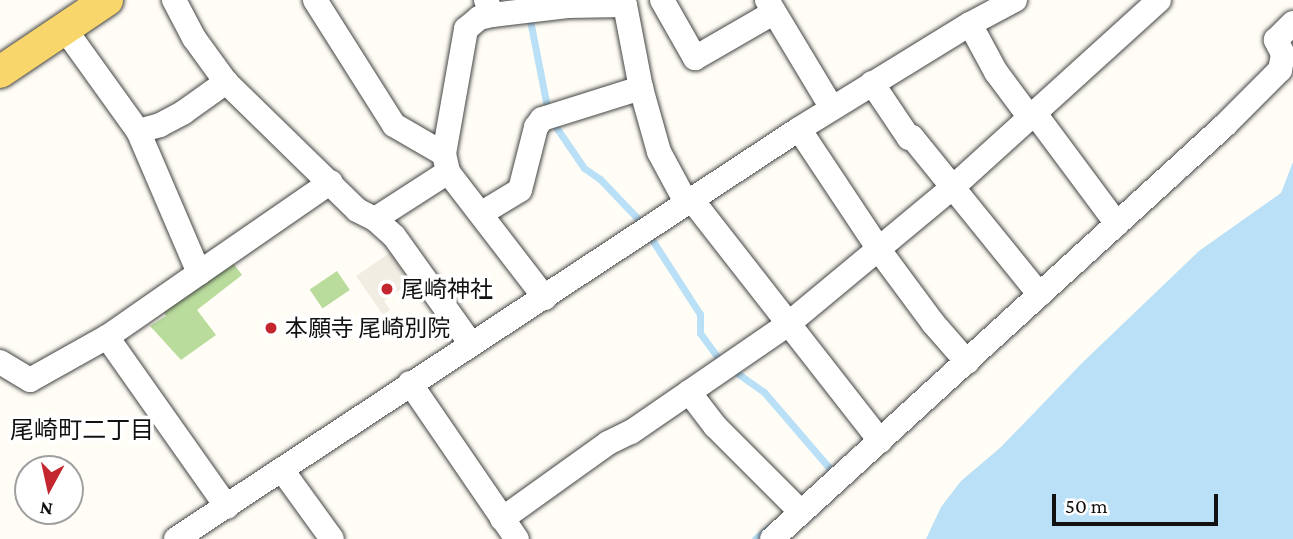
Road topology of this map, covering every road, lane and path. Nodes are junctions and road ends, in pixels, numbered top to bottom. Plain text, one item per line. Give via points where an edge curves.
1 (107, 0) edge
2 (174, 0) edge
3 (315, 0) edge
4 (662, 0) edge
5 (1015, 0) edge
6 (1159, 0) edge
7 (632, 3) edge
8 (770, 6) edge
9 (489, 7) edge
10 (1293, 23) edge
11 (970, 24) junction
12 (64, 28) junction
13 (0, 72) edge
14 (226, 82) junction
15 (873, 83) junction
16 (641, 88) junction
17 (832, 108) junction
18 (1034, 117) junction
19 (799, 129) junction
20 (138, 131) junction
21 (446, 163) junction
22 (331, 182) junction
23 (953, 187) junction
24 (689, 202) junction
25 (482, 214) junction
26 (375, 219) junction
27 (1117, 224) junction
28 (879, 248) junction
29 (199, 273) junction
30 (1040, 295) junction
31 (545, 298) junction
32 (788, 324) junction
33 (107, 337) junction
34 (471, 344) junction
35 (0, 362) edge
36 (967, 362) junction
37 (410, 383) junction
38 (689, 392) junction
39 (880, 441) junction
40 (282, 470) junction
41 (227, 507) junction
42 (801, 512) junction
43 (508, 532) edge
44 (176, 539) edge
45 (332, 539) edge
46 (772, 539) edge

1 - 12 main road
2 - 14 street
3 - 21 street via 394,125
4 - 8 street via 695,58
5 - 11 street
6 - 18 street
7 - 9 street
7 - 16 street
8 - 17 street
9 - 21 street via 466,29
10 - 27 street via 1276,40 1283,54 1280,70
11 - 15 street
11 - 18 street via 996,72
12 - 13 main road
12 - 20 street
14 - 20 street via 184,112
14 - 22 street
15 - 17 street
15 - 23 street via 909,138
16 - 24 street via 659,152
16 - 25 street via 542,118 520,190
17 - 19 street
18 - 23 street
18 - 27 street
19 - 24 street
19 - 28 street
20 - 29 street
21 - 25 street
21 - 26 street
22 - 26 street via 357,210
22 - 29 street
23 - 28 street
23 - 30 street
24 - 31 street
24 - 32 street
25 - 31 street
26 - 34 street via 404,248
27 - 30 street
28 - 32 street
28 - 36 street
29 - 33 street
30 - 36 street
31 - 34 street
32 - 38 street
32 - 39 street
33 - 35 street via 30,380
33 - 41 street
34 - 37 street
36 - 39 street
37 - 40 street
37 - 43 street
38 - 42 street via 715,426
38 - 43 street via 608,443
39 - 42 street
40 - 41 street
40 - 45 street
41 - 44 street
42 - 46 street

